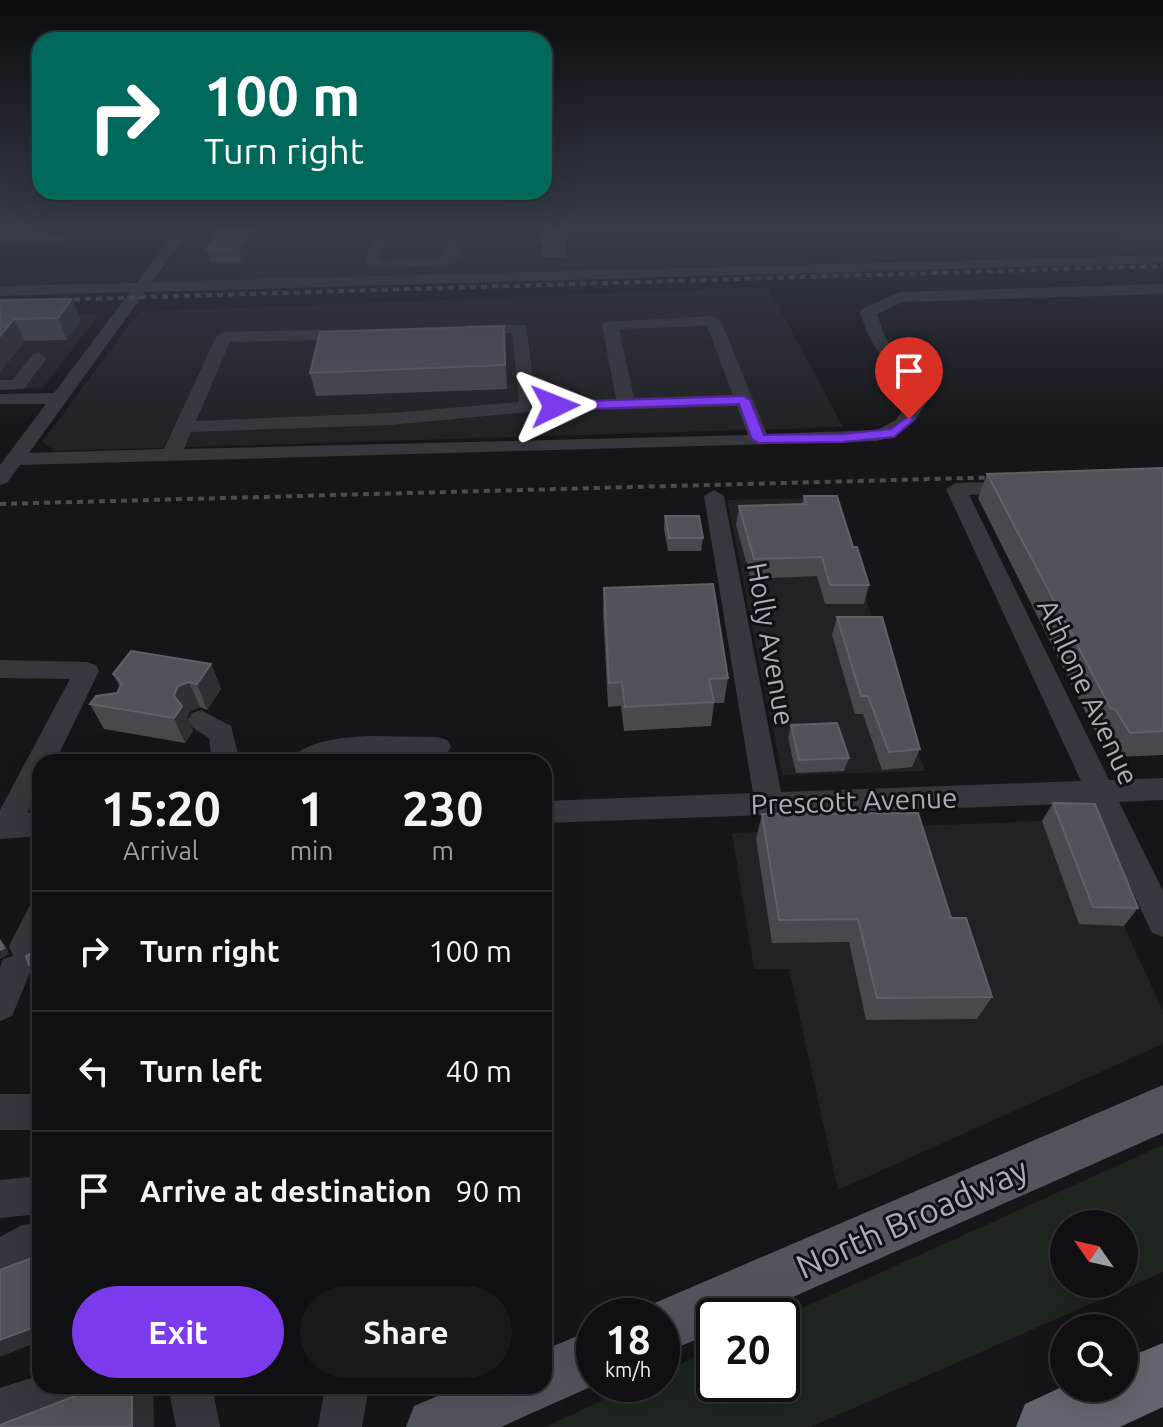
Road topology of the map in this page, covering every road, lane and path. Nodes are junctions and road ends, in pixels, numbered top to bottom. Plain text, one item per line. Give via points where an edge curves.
1 (133, 297) edge
2 (913, 297) edge
3 (458, 330) edge
4 (381, 333) edge
5 (39, 358) dead end
6 (0, 385) edge
7 (60, 398) junction
8 (0, 399) edge
9 (744, 400) junction
10 (626, 404) junction
11 (528, 407) junction
12 (184, 427) junction
13 (759, 439) junction
14 (172, 454) junction
15 (15, 459) junction
16 (0, 479) edge
17 (1036, 486) edge
18 (714, 496) dead end
19 (0, 669) edge
20 (201, 720) dead end
21 (438, 743) edge
22 (47, 754) edge
23 (225, 754) edge
24 (317, 754) edge
25 (32, 777) edge
26 (1163, 789) edge
27 (1101, 793) junction
28 (769, 804) junction
29 (552, 812) edge
30 (32, 824) edge
31 (3, 826) edge
32 (1163, 923) edge
33 (32, 933) edge
34 (0, 1005) edge
35 (1163, 1109) edge
36 (32, 1111) edge
37 (0, 1112) edge
38 (32, 1196) edge
39 (0, 1199) edge
40 (32, 1244) edge
41 (0, 1261) edge
42 (680, 1319) edge
43 (576, 1365) edge
44 (1163, 1374) edge
45 (552, 1375) edge
46 (47, 1394) edge
47 (192, 1394) edge
48 (346, 1394) edge
49 (510, 1394) edge
50 (0, 1410) edge
51 (198, 1427) edge
52 (340, 1427) edge
53 (435, 1427) edge
54 (1048, 1427) edge

1 - 7 street
2 - 13 street via 868,312 917,403 894,433
3 - 11 street via 520,328
4 - 12 street via 224,337
5 - 6 street via 18,385
7 - 8 street
7 - 15 street
9 - 10 street
9 - 10 street via 713,321 610,325
9 - 13 street
10 - 11 street
11 - 12 street
12 - 14 street
13 - 14 street
14 - 15 street
15 - 16 street
17 - 27 street, Athlone Avenue via 956,489
18 - 28 street, Holly Avenue
19 - 22 street via 87,671 81,709
20 - 23 street via 222,733
21 - 24 street via 342,747
25 - 31 street
26 - 27 street, Prescott Avenue
27 - 28 street, Prescott Avenue
27 - 32 street, Athlone Avenue
28 - 29 street, Prescott Avenue
30 - 31 street
33 - 34 street
35 - 42 main road, North Broadway
36 - 37 street
38 - 39 street
40 - 41 street
43 - 45 main road
44 - 54 highway
46 - 50 street
47 - 51 street
48 - 52 street
49 - 53 main road

